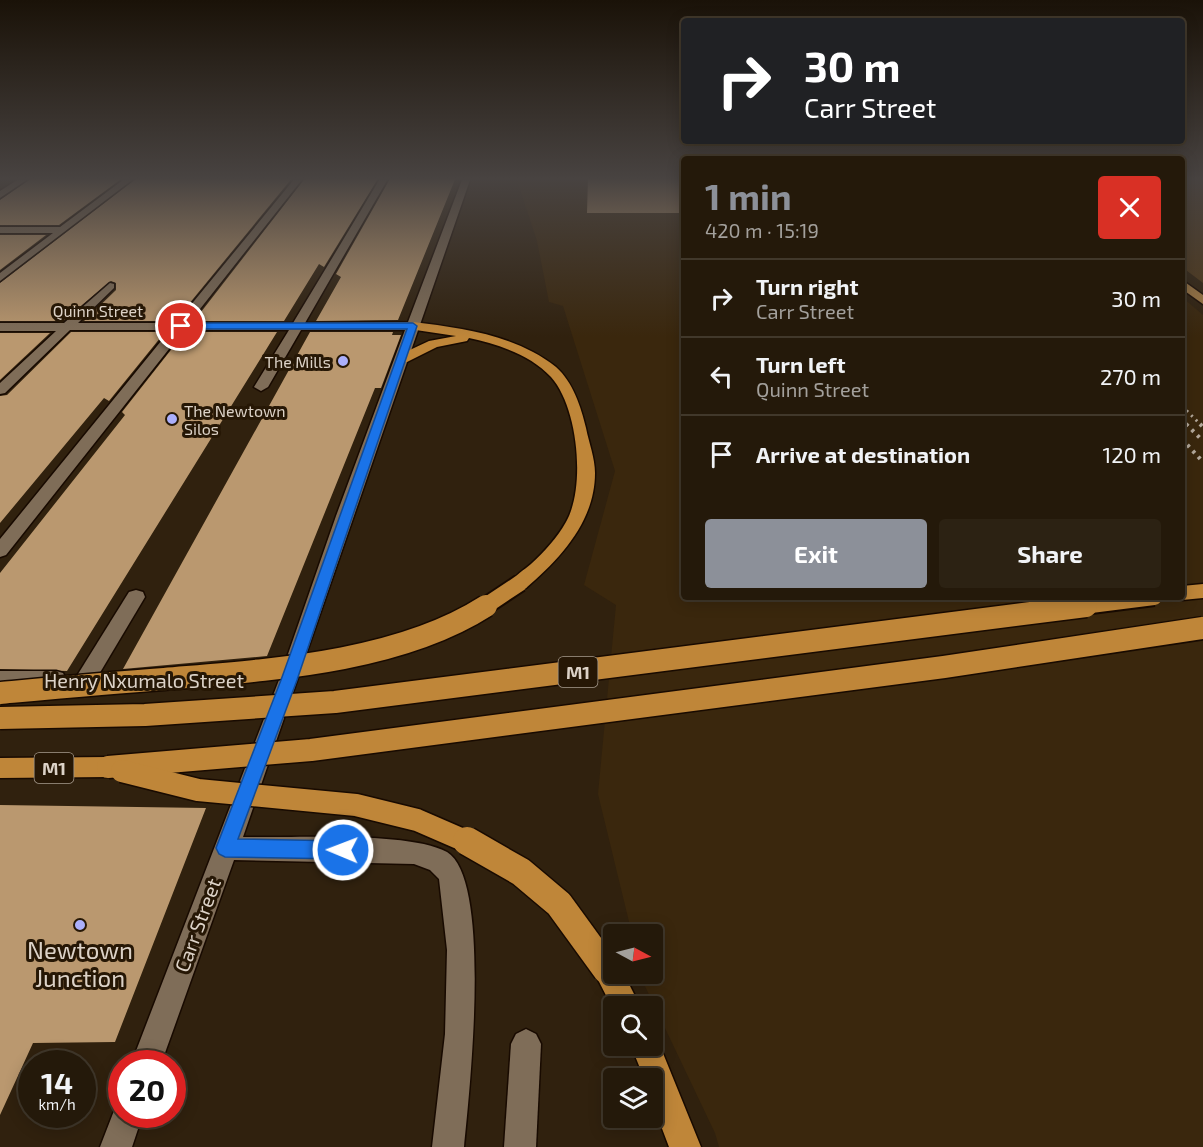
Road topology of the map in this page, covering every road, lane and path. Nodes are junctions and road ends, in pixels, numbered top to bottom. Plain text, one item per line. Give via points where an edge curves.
1 (61, 230) edge
2 (257, 231) edge
3 (352, 231) edge
4 (447, 231) edge
5 (0, 278) edge
6 (110, 285) dead end
7 (1185, 286) edge
8 (1203, 301) edge
9 (181, 326) junction
10 (294, 326) junction
11 (413, 326) junction
12 (0, 327) edge
13 (67, 327) junction
14 (501, 341) junction
15 (402, 359) junction
16 (261, 387) dead end
17 (0, 390) edge
18 (0, 551) edge
19 (1203, 591) edge
20 (1185, 593) edge
21 (136, 597) dead end
22 (1131, 600) edge
23 (1203, 628) edge
24 (0, 679) edge
25 (85, 680) junction
26 (289, 680) junction
27 (0, 693) edge
28 (0, 718) edge
29 (108, 767) junction
30 (0, 768) edge
31 (225, 848) junction
32 (621, 996) edge
33 (526, 1044) dead end
34 (152, 1050) edge
35 (650, 1056) edge
36 (123, 1128) edge
37 (116, 1147) edge
38 (448, 1147) edge
39 (520, 1147) edge
40 (686, 1147) edge

1 - 5 street
2 - 9 street
3 - 10 street
4 - 11 street, Carr Street
6 - 13 street
7 - 8 main road
9 - 10 street, Quinn Street
9 - 13 street, Quinn Street
9 - 18 street
10 - 11 street, Quinn Street
10 - 16 street
11 - 14 highway
11 - 15 street, Carr Street
12 - 13 street, Quinn Street
13 - 17 street
14 - 15 highway via 444,340
14 - 27 highway, bridge via 535,358 559,379 575,413 587,475 586,494 567,534 540,567 502,597 436,630 363,652 246,671
15 - 26 street, Carr Street
19 - 20 highway
21 - 25 street
22 - 28 highway, M1, bridge via 335,702 145,716
23 - 29 highway, M1, bridge via 944,667 311,750
24 - 25 street, Henry Nxumalo Street
25 - 26 street, Henry Nxumalo Street
26 - 31 street, Carr Street
29 - 30 highway, M1
29 - 32 highway, bridge via 198,790 356,805 417,820 469,842 521,872 559,904 607,970
31 - 34 street, Carr Street
31 - 38 street via 414,852 437,860 448,871 455,894 463,964
33 - 39 street
35 - 40 highway
36 - 37 street

